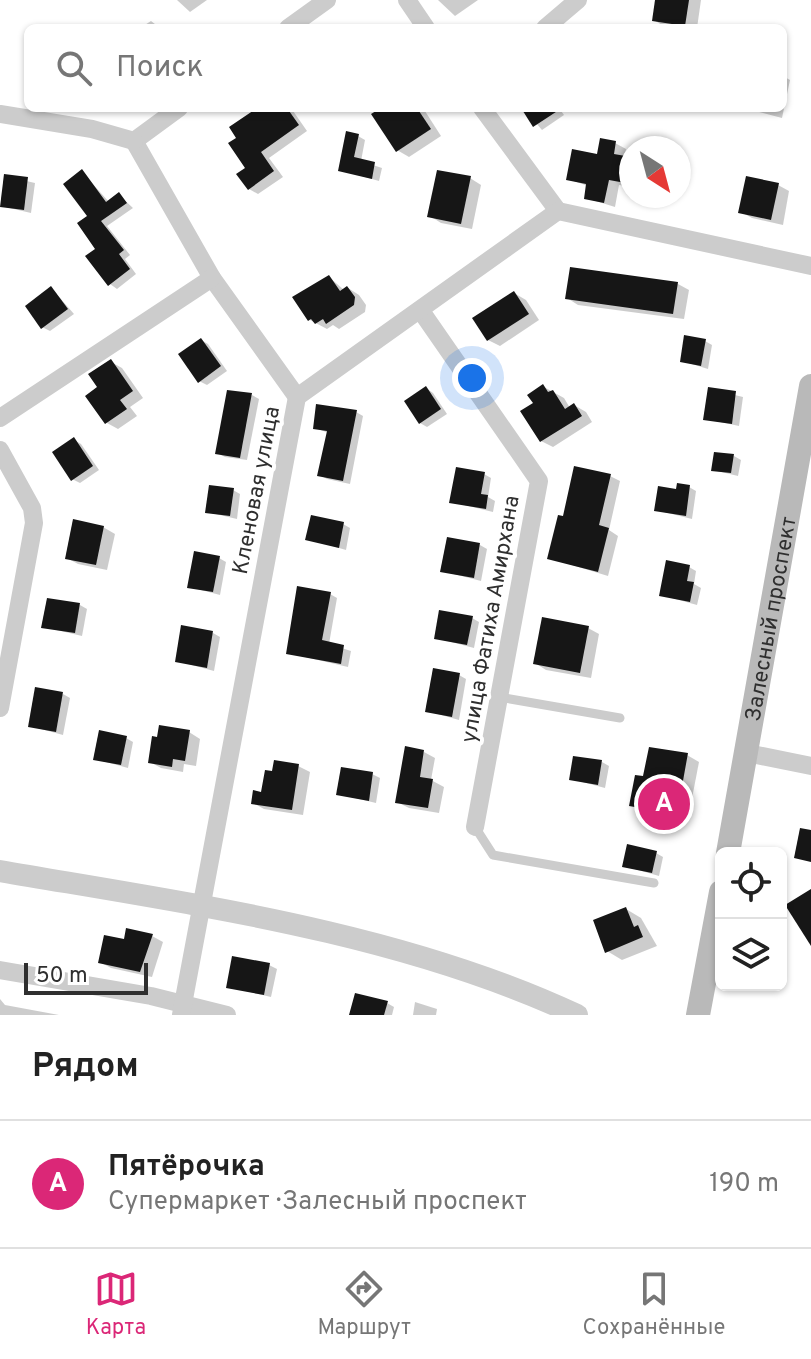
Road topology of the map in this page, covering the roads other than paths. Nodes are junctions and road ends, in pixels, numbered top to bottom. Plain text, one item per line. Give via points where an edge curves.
1 (327, 0) edge
2 (407, 0) edge
3 (578, 0) edge
4 (294, 24) edge
5 (423, 24) edge
6 (550, 24) edge
7 (174, 112) edge
8 (485, 112) edge
9 (0, 114) edge
10 (134, 141) junction
11 (558, 211) junction
12 (811, 266) edge
13 (212, 278) junction
14 (421, 311) junction
15 (811, 386) edge
16 (297, 397) junction
17 (0, 418) edge
18 (0, 450) edge
19 (499, 697) junction
20 (0, 708) edge
21 (620, 718) dead end
22 (747, 753) junction
23 (811, 766) edge
24 (475, 827) joint
25 (729, 847) edge
26 (0, 871) edge
27 (654, 883) dead end
28 (200, 906) junction
29 (716, 919) edge
30 (0, 970) edge
31 (182, 1009) edge
32 (227, 1015) edge
33 (577, 1015) edge
34 (698, 1015) edge

1 - 4 street
2 - 5 street
3 - 6 street
7 - 10 street
8 - 11 street
9 - 10 street
10 - 13 street
11 - 12 street
11 - 14 street, Кленовая улица
13 - 16 street
13 - 17 street
14 - 16 street, Кленовая улица
14 - 19 street, улица Фатиха Амирхана via 539,481
15 - 22 main road, Залесный проспект
16 - 28 street, Кленовая улица
18 - 20 street via 32,508 34,523
19 - 21 lane
19 - 24 street, улица Фатиха Амирхана
22 - 23 street
22 - 25 main road, Залесный проспект
24 - 27 lane via 493,855
26 - 28 street
28 - 31 street, Кленовая улица
28 - 33 street via 355,940 522,989
29 - 34 main road
30 - 31 street
31 - 32 street

